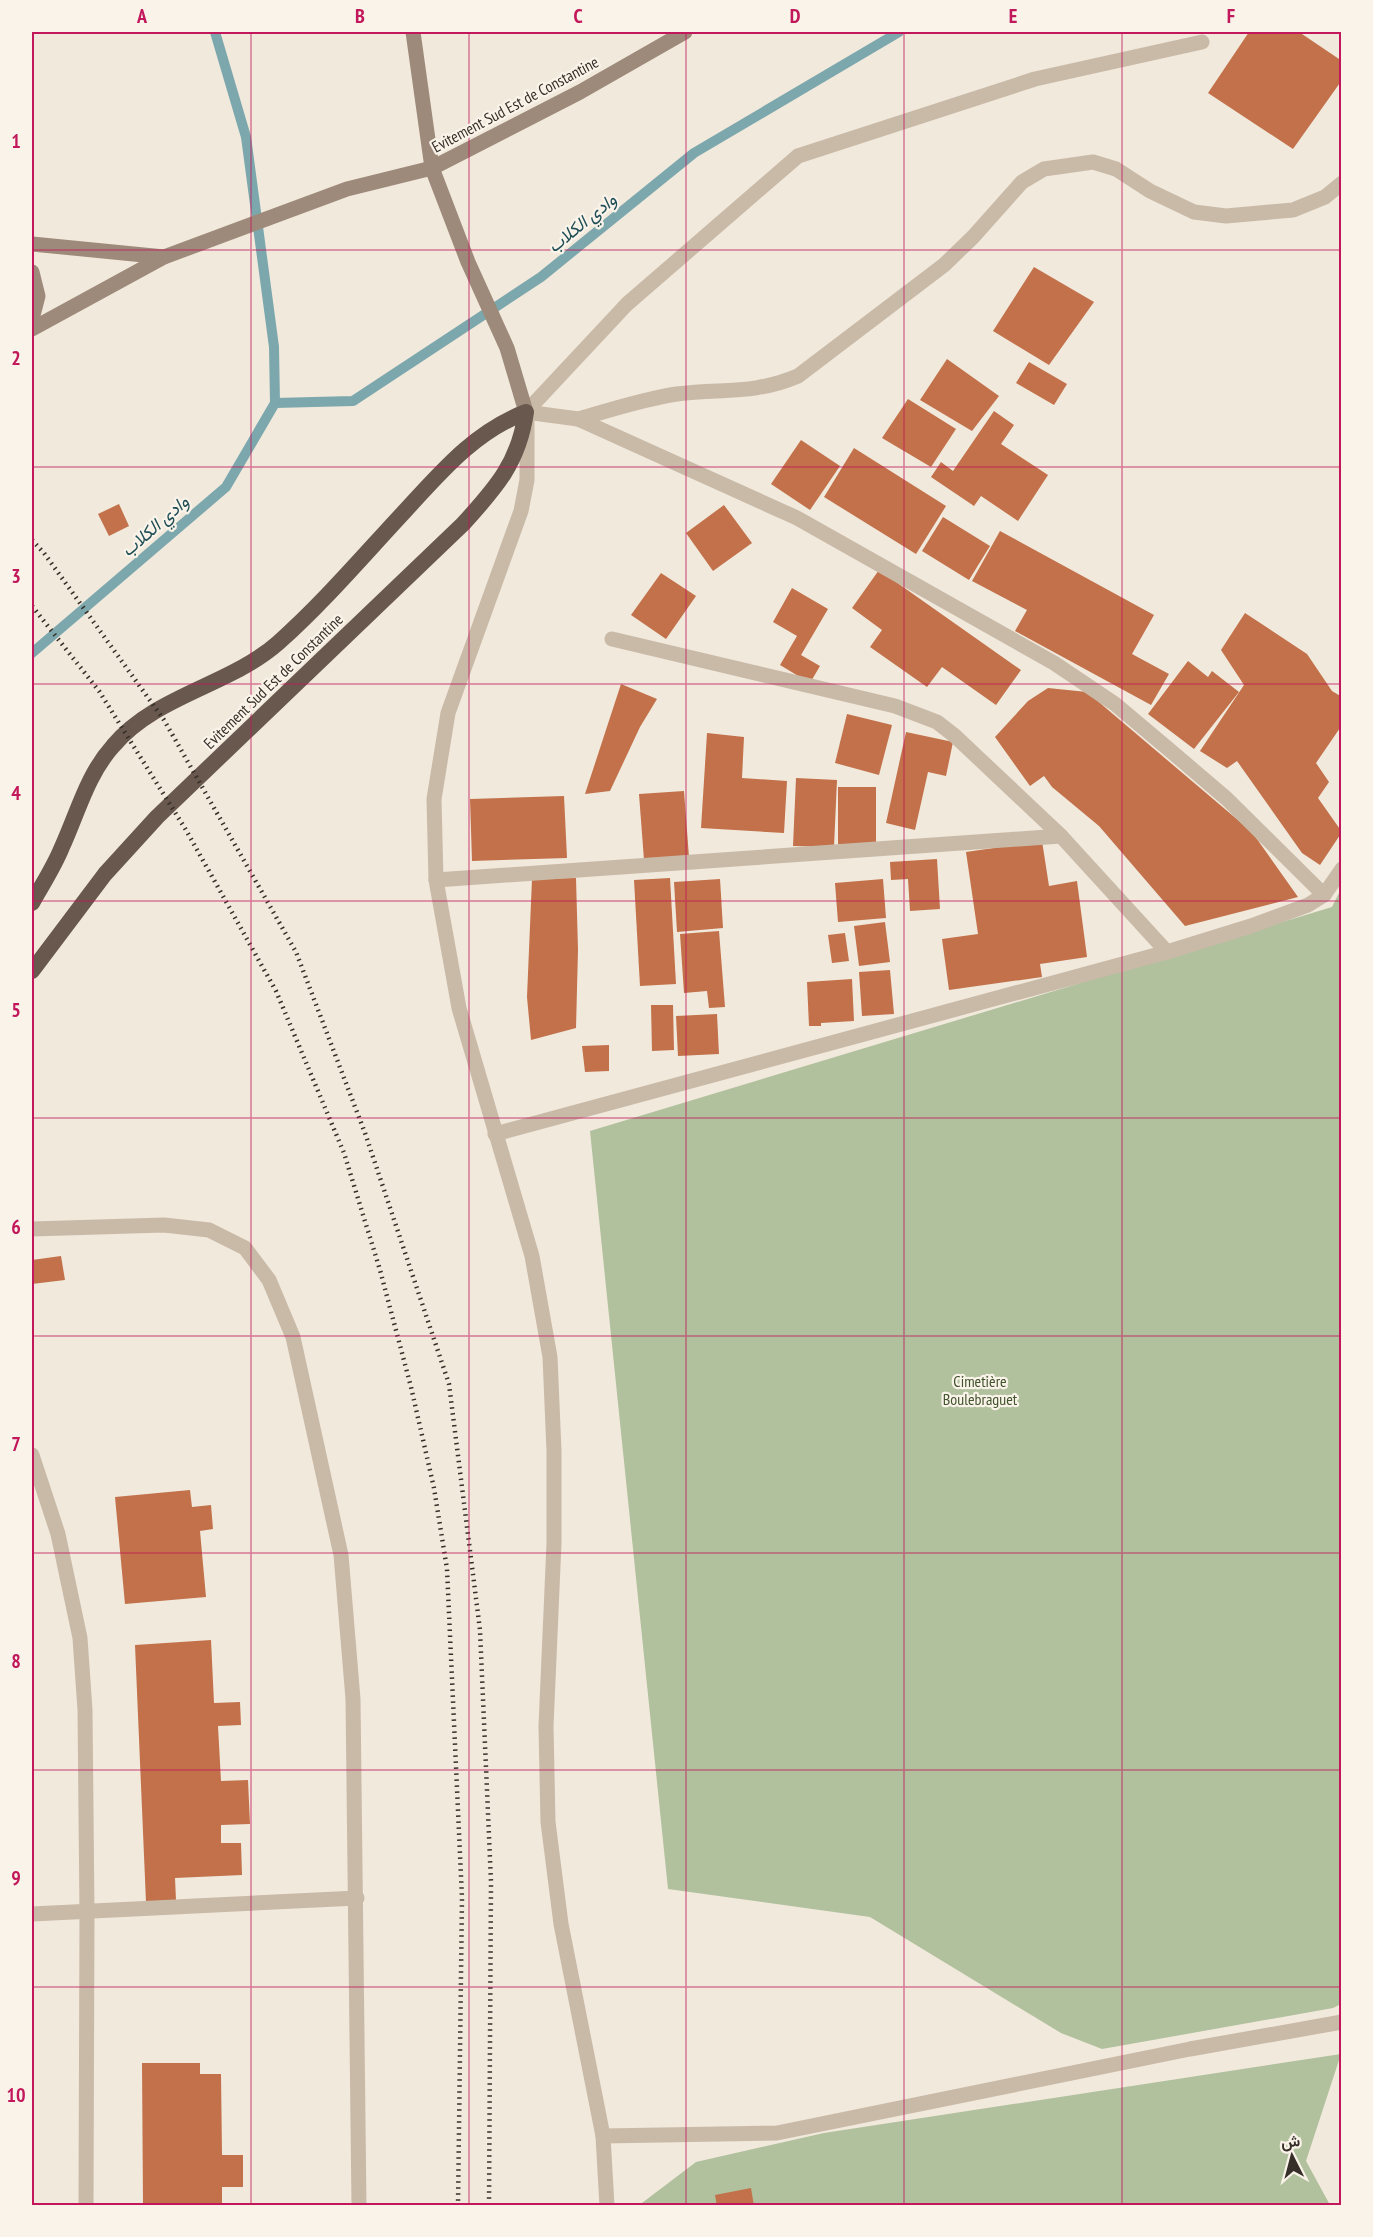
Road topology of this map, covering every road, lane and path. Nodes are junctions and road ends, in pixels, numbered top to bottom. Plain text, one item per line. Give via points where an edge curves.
1 (413, 32) edge
2 (685, 32) edge
3 (1202, 42) dead end
4 (432, 168) junction
5 (1341, 183) edge
6 (32, 244) edge
7 (164, 256) junction
8 (32, 272) edge
9 (32, 319) edge
10 (32, 329) edge
11 (526, 412) junction
12 (578, 419) junction
13 (612, 639) dead end
14 (1061, 836) junction
15 (1341, 869) edge
16 (436, 880) junction
17 (1324, 896) junction
18 (32, 903) edge
19 (1167, 951) junction
20 (32, 971) edge
21 (495, 1134) junction
22 (32, 1229) edge
23 (32, 1455) edge
24 (357, 1898) junction
25 (87, 1913) junction
26 (32, 1914) edge
27 (1341, 2022) edge
28 (603, 2136) junction
29 (86, 2205) edge
30 (359, 2205) edge
31 (607, 2205) edge

1 - 4 main road
2 - 4 main road, Evitement Sud Est de Constantine via 580,92
3 - 11 street via 1035,79 798,156 627,304
4 - 7 main road via 347,189
4 - 11 main road, Evitement Sud Est de Constantine via 507,348
5 - 12 street via 1325,196 1293,210 1226,216 1194,212 1116,169 1093,162 1044,169 1022,182 944,265 798,376 776,386 752,390 649,399
6 - 7 main road
7 - 10 main road
8 - 9 main road via 38,296
11 - 12 street
11 - 16 street via 529,450 520,511 448,713 434,799
11 - 18 highway, Evitement Sud Est de Constantine via 471,442 279,643 235,673 155,711 115,743 87,785 62,848
11 - 20 highway, Evitement Sud Est de Constantine via 512,461 486,500 156,817 105,874
12 - 17 street via 797,518 1077,677 1115,704 1227,799
13 - 14 street via 917,713 955,736
14 - 16 street
14 - 19 street
15 - 17 street
16 - 21 street via 459,1008
17 - 19 street via 1251,926
19 - 21 street
21 - 28 street via 531,1256 550,1357 555,1451 546,1726 548,1822 568,1959
22 - 24 street via 165,1225 209,1230 245,1248 269,1280 293,1338 341,1556 353,1699
23 - 25 street via 58,1534 80,1638 85,1710
24 - 25 street
24 - 30 street
25 - 26 street
25 - 29 street
27 - 28 street via 777,2133
28 - 31 street

